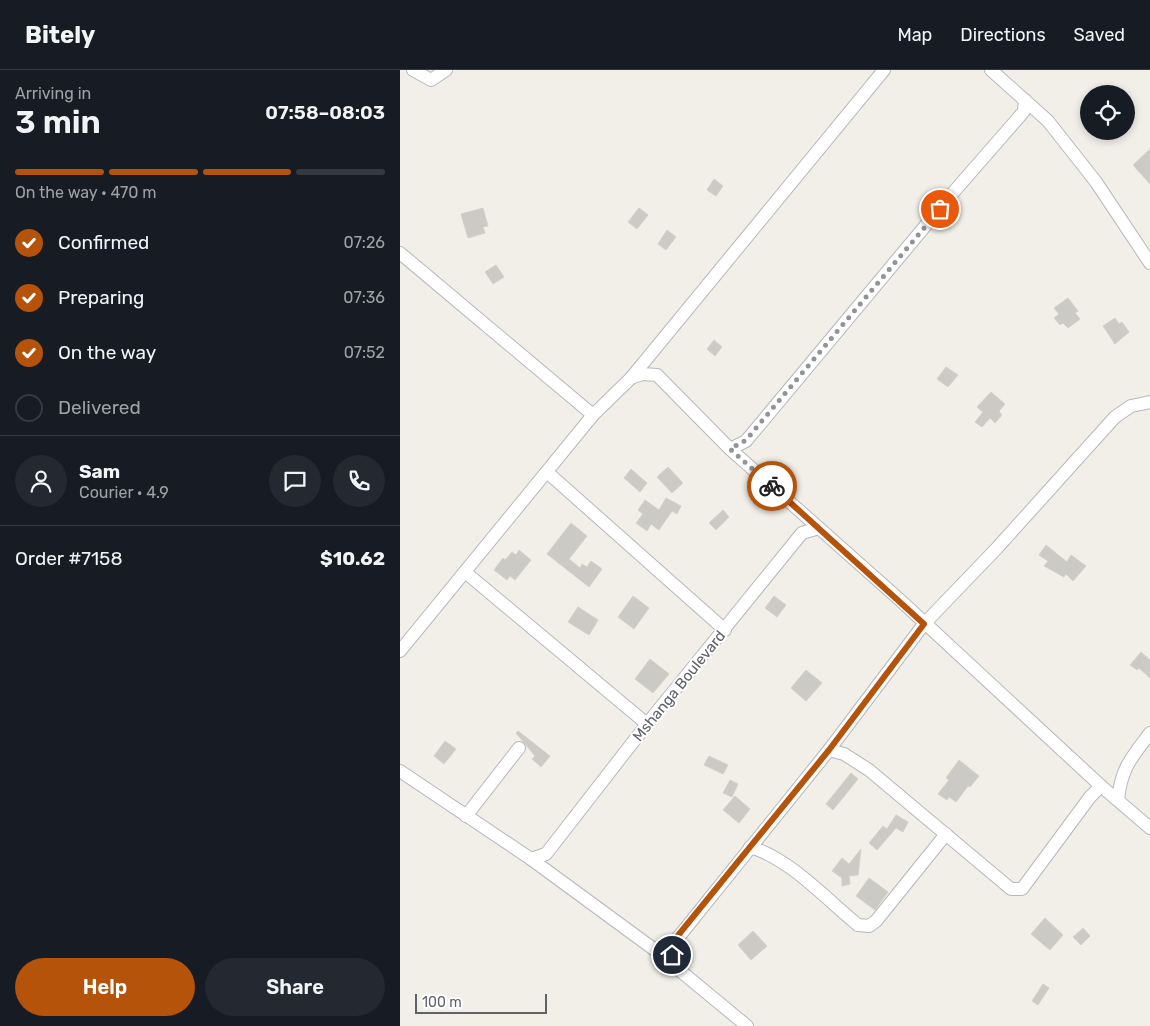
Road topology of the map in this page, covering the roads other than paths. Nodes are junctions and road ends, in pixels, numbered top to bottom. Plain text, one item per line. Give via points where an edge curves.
1 (413, 70) edge
2 (446, 70) edge
3 (884, 70) edge
4 (991, 70) edge
5 (1025, 100) junction
6 (400, 253) edge
7 (1150, 262) edge
8 (654, 352) junction
9 (657, 375) junction
10 (631, 378) junction
11 (1150, 402) edge
12 (593, 415) junction
13 (730, 449) junction
14 (547, 472) junction
15 (803, 514) junction
16 (819, 528) junction
17 (802, 533) junction
18 (465, 572) junction
19 (924, 624) junction
20 (725, 630) junction
21 (400, 651) edge
22 (647, 724) junction
23 (1150, 733) edge
24 (519, 748) dead end
25 (829, 750) junction
26 (400, 771) edge
27 (1120, 779) junction
28 (1100, 785) junction
29 (1118, 800) junction
30 (466, 816) junction
31 (1150, 828) edge
32 (946, 834) junction
33 (750, 847) junction
34 (546, 854) junction
35 (531, 860) junction
36 (551, 875) junction
37 (671, 944) junction
38 (655, 950) junction
39 (673, 965) junction
40 (746, 1025) edge

1 - 2 street via 430,80
3 - 8 street
4 - 5 street
5 - 7 street via 1048,121 1090,174
5 - 13 street via 1024,111 746,440
6 - 12 street
8 - 9 street
8 - 10 street
9 - 10 street via 642,374
9 - 13 street
10 - 12 street
11 - 19 street via 1131,406 1115,417
12 - 14 street
13 - 15 street
14 - 18 street
14 - 20 street
15 - 16 street
15 - 17 street
16 - 17 street
16 - 19 street
17 - 20 street, Mshanga Boulevard
18 - 21 street
18 - 22 street
19 - 25 street
19 - 28 street
20 - 22 street, Mshanga Boulevard
22 - 34 street, Mshanga Boulevard
23 - 27 street
24 - 30 street
25 - 32 street via 844,754 869,770
25 - 33 street
26 - 30 street
27 - 28 street
27 - 29 street
28 - 29 street
28 - 32 street via 1022,888 1011,889
29 - 31 street
30 - 35 street
32 - 33 street via 869,926 858,925 783,863 764,850
33 - 37 street
34 - 35 street
34 - 36 street
35 - 36 street
36 - 38 street
37 - 38 street
37 - 39 street
38 - 39 street
39 - 40 street

